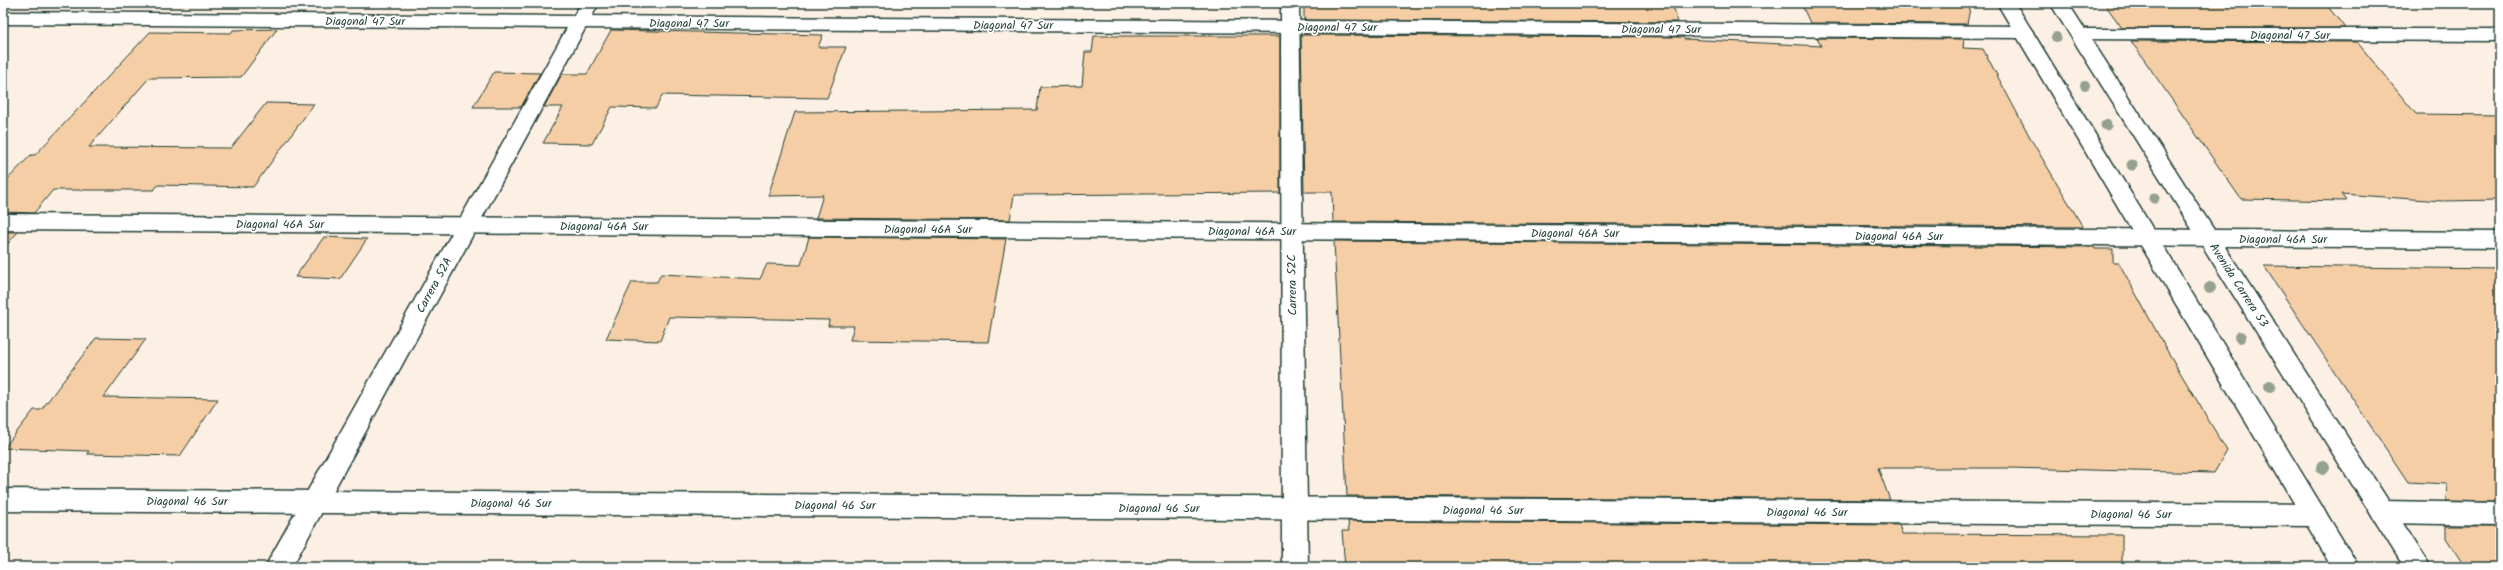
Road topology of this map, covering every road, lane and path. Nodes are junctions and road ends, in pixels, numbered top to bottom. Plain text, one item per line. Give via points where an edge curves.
1 (590, 3) edge
2 (1290, 3) edge
3 (2006, 3) edge
4 (2059, 3) edge
5 (3, 18) edge
6 (580, 22) junction
7 (1290, 27) junction
8 (2024, 32) junction
9 (2080, 35) junction
10 (2500, 36) edge
11 (3, 222) edge
12 (468, 225) junction
13 (1292, 231) junction
14 (2148, 238) junction
15 (2209, 238) junction
16 (2500, 240) edge
17 (3, 500) edge
18 (314, 502) junction
19 (1294, 508) junction
20 (2383, 512) junction
21 (2500, 514) edge
22 (2314, 515) junction
23 (278, 567) edge
24 (1295, 567) edge
25 (2346, 567) edge
26 (2418, 567) edge

1 - 6 street, Carrera 52A
2 - 7 street, Carrera 52C
3 - 8 street
4 - 9 street, Avenida Carrera 53
5 - 6 street, Diagonal 47 Sur
6 - 7 street, Diagonal 47 Sur
6 - 12 street, Carrera 52A
7 - 8 street, Diagonal 47 Sur
7 - 13 street, Carrera 52C
8 - 14 street
9 - 10 street, Diagonal 47 Sur
9 - 15 street, Avenida Carrera 53
11 - 12 street, Diagonal 46A Sur
12 - 13 street, Diagonal 46A Sur
12 - 18 street, Carrera 52A
13 - 14 street, Diagonal 46A Sur
13 - 19 street, Carrera 52C
14 - 15 street, Diagonal 46A Sur
14 - 22 street
15 - 16 street, Diagonal 46A Sur
15 - 20 street, Avenida Carrera 53
17 - 18 street, Diagonal 46 Sur
18 - 19 street, Diagonal 46 Sur
18 - 23 street, Carrera 52A
19 - 22 street, Diagonal 46 Sur
19 - 24 street, Carrera 52C
20 - 21 street
20 - 26 street, Avenida Carrera 53
22 - 25 street

